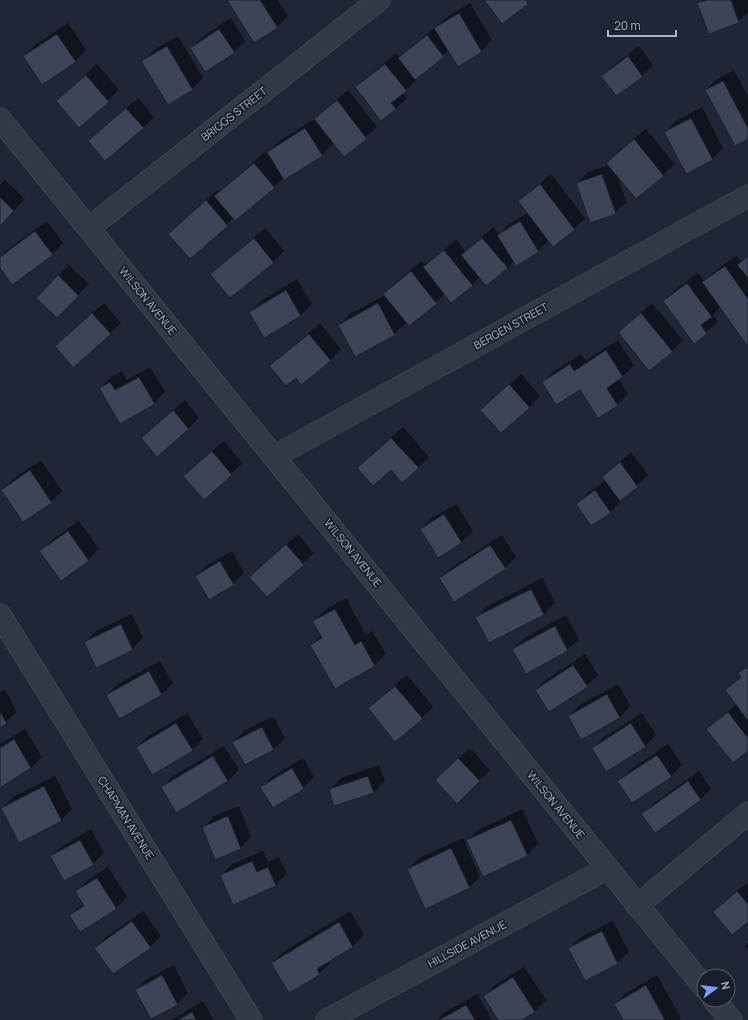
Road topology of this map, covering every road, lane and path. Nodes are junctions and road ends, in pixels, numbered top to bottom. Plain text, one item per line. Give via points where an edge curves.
1 (379, 0) edge
2 (0, 120) edge
3 (748, 196) edge
4 (89, 228) junction
5 (274, 456) junction
6 (0, 615) edge
7 (748, 813) edge
8 (608, 868) junction
9 (637, 906) junction
10 (696, 978) edge
11 (721, 1008) edge
12 (251, 1020) edge
13 (327, 1020) edge
14 (731, 1020) edge

1 - 4 street, BRIGGS STREET
2 - 4 street, WILSON AVENUE
3 - 5 street, BERGEN STREET
4 - 5 street, WILSON AVENUE
5 - 8 street, WILSON AVENUE
6 - 12 street, CHAPMAN AVENUE
7 - 9 street
8 - 9 street, WILSON AVENUE
8 - 13 street, HILLSIDE AVENUE
9 - 10 street, WILSON AVENUE
11 - 14 street

